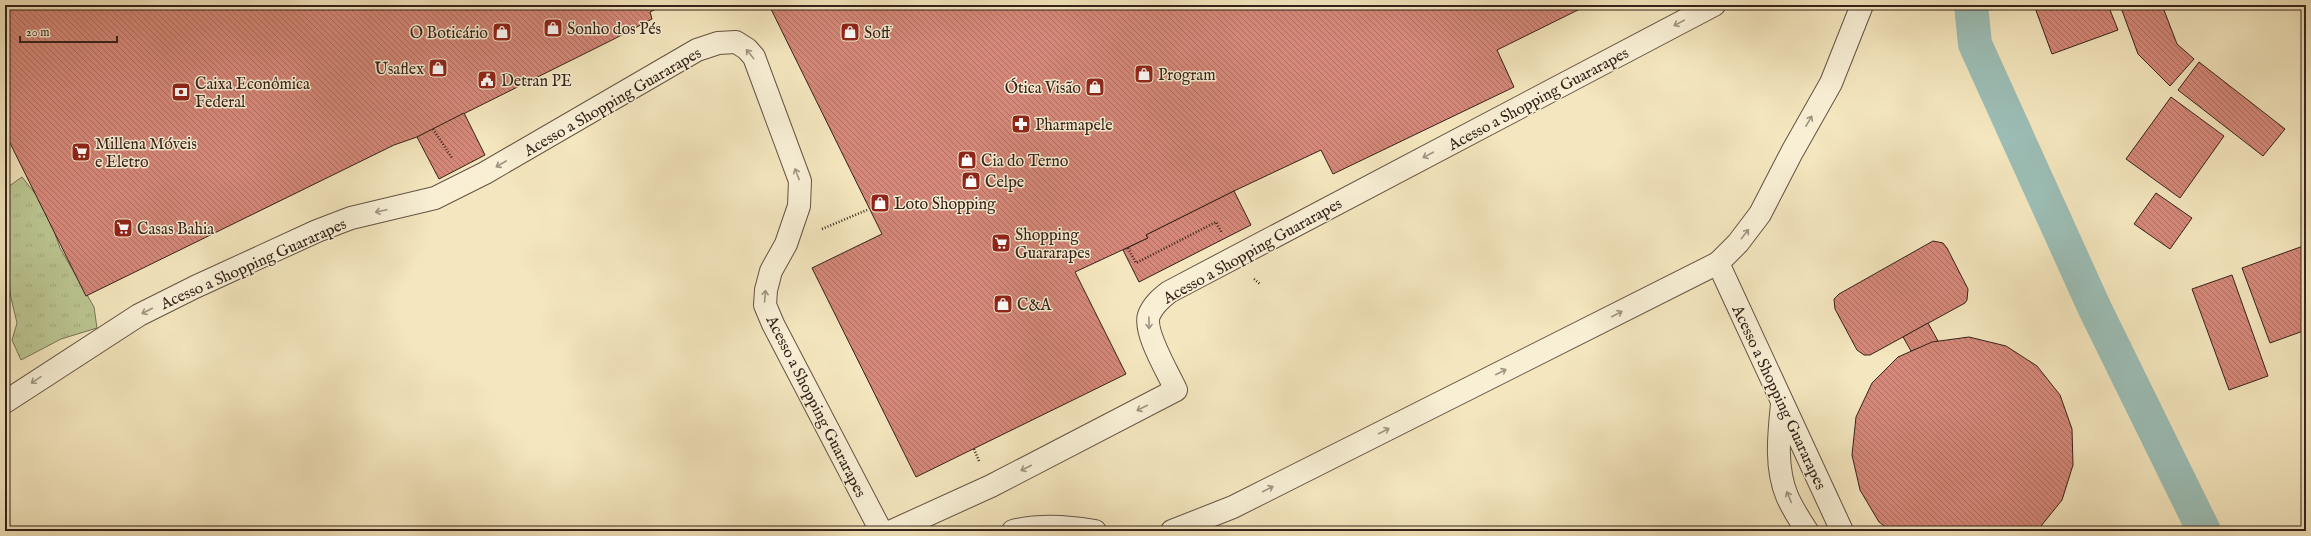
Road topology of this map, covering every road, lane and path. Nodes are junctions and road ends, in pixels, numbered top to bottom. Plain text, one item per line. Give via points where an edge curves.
1 (1714, 5) edge
2 (1862, 5) edge
3 (433, 129) dead end
4 (468, 182) junction
5 (867, 210) dead end
6 (786, 244) junction
7 (1718, 262) junction
8 (6, 401) edge
9 (1782, 404) junction
10 (881, 531) edge
11 (892, 531) edge
12 (1012, 531) edge
13 (1095, 531) edge
14 (1172, 531) edge
15 (1807, 531) edge
16 (1842, 531) edge

1 -> 11 lane, Acesso a Shopping Guararapes via 1169,292 1156,302 1148,317 1149,332 1176,390 991,486
7 -> 2 lane via 1738,243 1760,214 1831,83
3 - 4 path
6 -> 4 lane, Acesso a Shopping Guararapes via 799,206 800,181 765,90 760,69 747,49 736,42 718,43 697,50
4 -> 8 lane, Acesso a Shopping Guararapes via 427,201 351,218 317,231 195,287 139,315
5 - 6 path
10 -> 6 lane, Acesso a Shopping Guararapes via 765,305 771,271
7 - 9 lane, Acesso a Shopping Guararapes
14 -> 7 lane via 1234,507
15 -> 9 lane via 1787,495 1781,469 1778,439
9 - 16 lane, Acesso a Shopping Guararapes
12 - 13 lane via 1032,526 1073,527

